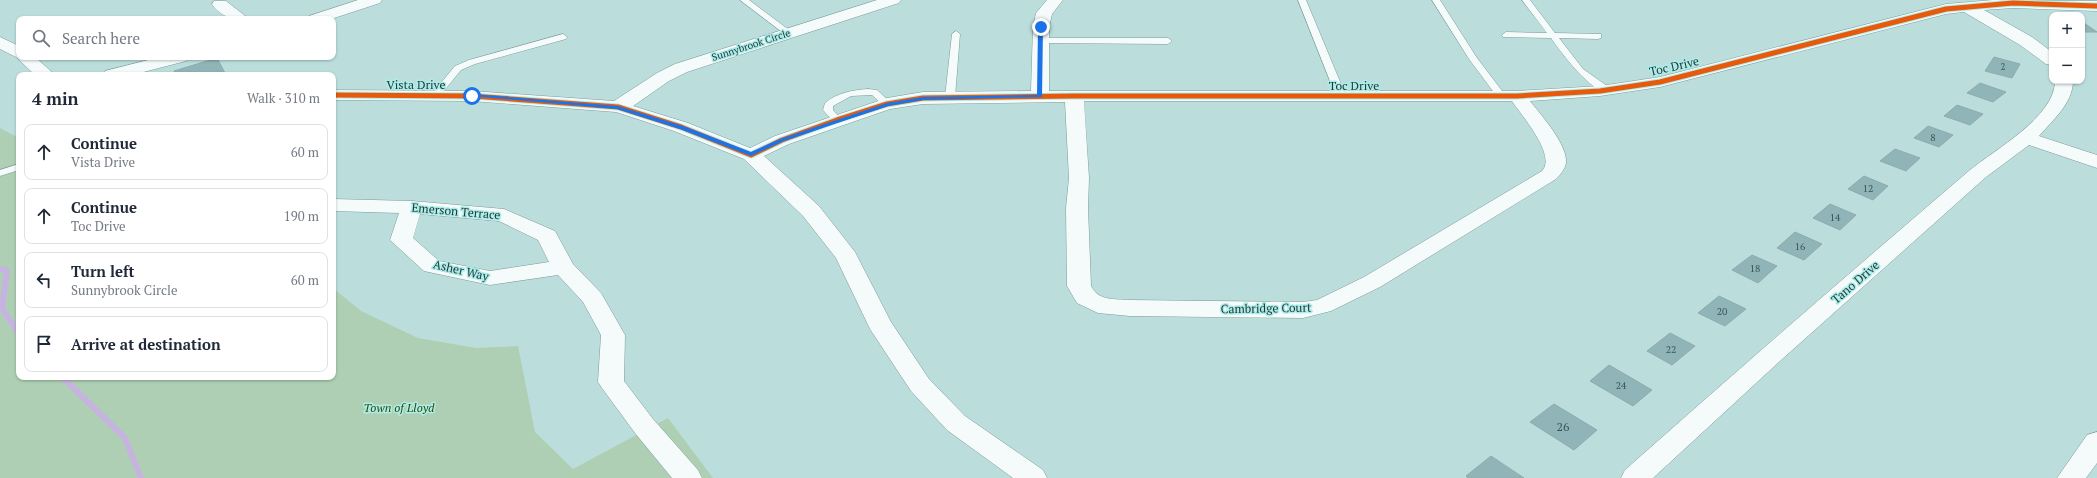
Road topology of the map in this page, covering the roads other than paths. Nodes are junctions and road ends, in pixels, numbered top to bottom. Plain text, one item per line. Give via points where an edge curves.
1 (374, 0) edge
2 (744, 0) edge
3 (893, 0) edge
4 (1055, 0) edge
5 (1302, 0) edge
6 (1436, 0) edge
7 (1526, 0) edge
8 (1925, 0) edge
9 (220, 4) dead end
10 (2097, 6) edge
11 (1966, 7) junction
12 (1946, 10) junction
13 (237, 16) edge
14 (324, 16) edge
15 (789, 33) junction
16 (956, 34) dead end
17 (1506, 35) dead end
18 (563, 36) dead end
19 (1553, 36) junction
20 (1598, 36) dead end
21 (1040, 41) junction
22 (1168, 41) dead end
23 (0, 42) edge
24 (16, 51) edge
25 (2049, 58) edge
26 (28, 60) edge
27 (168, 60) edge
28 (42, 72) edge
29 (122, 72) edge
30 (2064, 84) edge
31 (1607, 90) junction
32 (336, 95) edge
33 (436, 95) junction
34 (1040, 96) junction
35 (1074, 96) junction
36 (1341, 96) junction
37 (1509, 96) junction
38 (950, 97) junction
39 (618, 107) junction
40 (2027, 138) junction
41 (751, 155) junction
42 (2097, 162) edge
43 (16, 168) edge
44 (0, 173) edge
45 (336, 205) edge
46 (412, 207) junction
47 (563, 267) junction
48 (2097, 442) edge
49 (688, 478) edge
50 (1033, 478) edge
51 (1635, 478) edge
52 (2071, 478) edge

1 - 14 street
2 - 15 lane
3 - 15 street, Sunnybrook Circle
4 - 21 street via 1044,14
5 - 36 lane
6 - 37 lane via 1473,59
7 - 19 lane
8 - 12 street
9 - 13 street
10 - 11 street, Toc Drive via 2013,3
11 - 12 street, Toc Drive
11 - 25 street via 2026,41
12 - 31 street, Toc Drive via 1676,78
15 - 39 street, Sunnybrook Circle via 681,68
16 - 38 lane
17 - 19 lane
18 - 33 lane via 458,68
19 - 20 lane
19 - 31 lane via 1580,71
21 - 22 lane
21 - 34 street
23 - 24 street
26 - 28 street
27 - 29 street
30 - 40 street, Tano Drive via 2057,104
31 - 37 street, Toc Drive
32 - 33 street, Vista Drive
33 - 39 street, Vista Drive
34 - 35 street, Toc Drive
34 - 38 street, Toc Drive
35 - 36 street, Toc Drive
35 - 37 street, Cambridge Court via 1079,286 1085,298 1098,305 1130,308 1303,310 1323,306 1372,282 1549,175 1556,160 1545,134
36 - 37 street, Toc Drive
38 - 41 street, Toc Drive via 887,104 782,140
39 - 41 street via 682,127
40 - 42 street
40 - 51 street, Tano Drive via 1973,178
41 - 50 street via 811,211 847,256 879,323 920,385 956,423
43 - 44 lane
45 - 46 street, Emerson Terrace
46 - 47 street, Emerson Terrace via 504,215 547,236
46 - 47 street, Asher Way via 401,240 432,266 490,278
47 - 49 street, Emerson Terrace via 593,298 613,335 610,382
48 - 52 street

